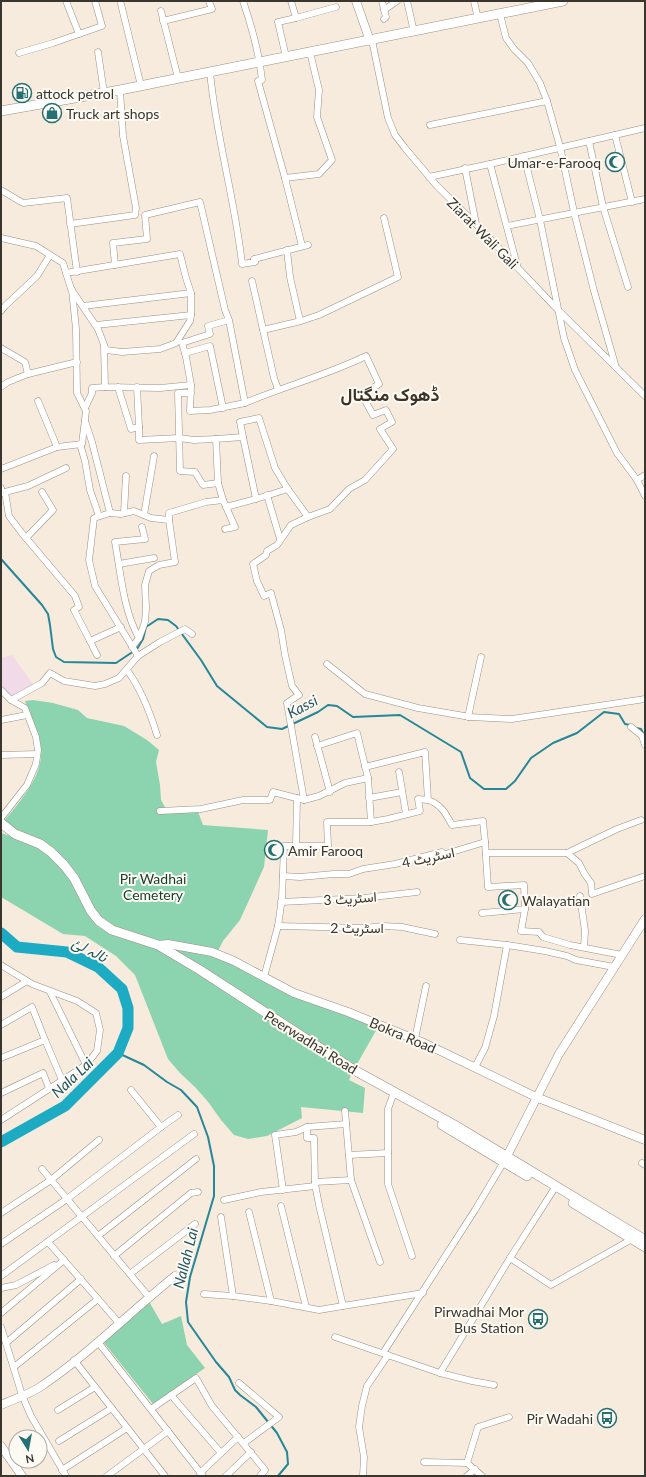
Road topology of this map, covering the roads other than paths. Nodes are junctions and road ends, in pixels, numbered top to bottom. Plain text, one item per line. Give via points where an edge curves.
1 (66, 1) edge
2 (95, 1) edge
3 (210, 1) edge
4 (243, 1) edge
5 (291, 1) edge
6 (356, 1) edge
7 (382, 1) edge
8 (398, 1) edge
9 (406, 1) edge
10 (474, 1) edge
11 (563, 1) edge
12 (121, 4) dead end
13 (336, 7) dead end
14 (384, 10) junction
15 (161, 11) dead end
16 (500, 14) junction
17 (296, 18) junction
18 (384, 19) dead end
19 (478, 19) junction
20 (163, 21) junction
21 (414, 32) junction
22 (79, 34) junction
23 (371, 40) junction
24 (98, 52) dead end
25 (310, 52) junction
26 (19, 53) dead end
27 (286, 57) junction
28 (260, 62) junction
29 (210, 72) junction
30 (178, 78) junction
31 (141, 86) junction
32 (120, 90) junction
33 (104, 93) junction
34 (547, 101) junction
35 (1, 111) edge
36 (430, 125) dead end
37 (645, 128) edge
38 (615, 135) junction
39 (589, 140) junction
40 (560, 147) junction
41 (524, 156) junction
42 (490, 164) junction
43 (465, 168) junction
44 (429, 177) junction
45 (285, 178) junction
46 (1, 190) edge
47 (645, 199) edge
48 (632, 202) junction
49 (603, 207) junction
50 (574, 212) junction
51 (384, 218) dead end
52 (540, 220) junction
53 (70, 224) junction
54 (476, 224) junction
55 (507, 226) junction
56 (1, 238) edge
57 (287, 250) junction
58 (50, 255) junction
59 (115, 265) junction
60 (517, 267) junction
61 (77, 272) junction
62 (66, 273) junction
63 (252, 281) dead end
64 (628, 286) dead end
65 (71, 289) junction
66 (191, 293) junction
67 (83, 306) junction
68 (1, 311) edge
69 (559, 311) junction
70 (191, 315) junction
71 (229, 320) junction
72 (300, 321) junction
73 (96, 325) junction
74 (263, 330) junction
75 (104, 344) junction
76 (1, 348) edge
77 (185, 353) junction
78 (77, 362) junction
79 (615, 365) junction
80 (28, 374) junction
81 (191, 385) junction
82 (1, 387) edge
83 (105, 387) junction
84 (118, 387) junction
85 (137, 387) junction
86 (278, 389) junction
87 (191, 393) junction
88 (645, 396) edge
89 (38, 401) dead end
90 (245, 403) junction
91 (85, 408) junction
92 (222, 408) junction
93 (85, 421) junction
94 (139, 427) junction
95 (243, 437) junction
96 (179, 438) junction
97 (216, 439) junction
98 (80, 444) junction
99 (57, 447) junction
100 (154, 456) dead end
101 (66, 468) dead end
102 (1, 469) edge
103 (126, 476) dead end
104 (645, 476) edge
105 (637, 480) junction
106 (218, 483) junction
107 (288, 489) junction
108 (2, 491) edge
109 (42, 492) dead end
110 (267, 495) junction
111 (645, 496) edge
112 (256, 498) junction
113 (223, 500) junction
114 (226, 507) junction
115 (110, 513) junction
116 (124, 514) junction
117 (144, 515) junction
118 (99, 516) junction
119 (308, 516) junction
120 (169, 520) junction
121 (142, 527) dead end
122 (225, 529) dead end
123 (26, 538) junction
124 (280, 539) junction
125 (154, 558) dead end
126 (119, 564) junction
127 (120, 627) junction
128 (192, 634) dead end
129 (139, 638) junction
130 (90, 641) junction
131 (132, 647) junction
132 (96, 655) dead end
133 (138, 656) junction
134 (480, 657) dead end
135 (328, 664) dead end
136 (127, 670) junction
137 (1, 690) edge
138 (645, 699) edge
139 (11, 700) junction
140 (27, 715) junction
141 (468, 717) junction
142 (1, 720) edge
143 (631, 727) dead end
144 (157, 735) dead end
145 (315, 736) dead end
146 (645, 745) edge
147 (317, 746) junction
148 (37, 754) junction
149 (1, 755) edge
150 (365, 767) junction
151 (399, 772) dead end
152 (368, 778) junction
153 (330, 792) junction
154 (402, 792) junction
155 (297, 798) junction
156 (369, 798) junction
157 (304, 800) junction
158 (428, 800) junction
159 (160, 811) dead end
160 (2, 814) edge
161 (406, 814) junction
162 (641, 820) dead end
163 (371, 822) junction
164 (1, 823) edge
165 (485, 842) junction
166 (296, 846) junction
167 (567, 852) junction
168 (486, 853) junction
169 (283, 876) junction
170 (645, 876) edge
171 (418, 892) dead end
172 (580, 896) dead end
173 (282, 902) junction
174 (526, 909) junction
175 (482, 913) dead end
176 (645, 919) edge
177 (278, 926) junction
178 (435, 934) dead end
179 (460, 940) dead end
180 (158, 945) junction
181 (507, 945) junction
182 (584, 947) junction
183 (622, 955) junction
184 (1, 965) edge
185 (614, 967) junction
186 (264, 977) junction
187 (27, 981) junction
188 (426, 986) dead end
189 (50, 992) junction
190 (1, 997) edge
191 (1, 1025) edge
192 (415, 1039) junction
193 (45, 1040) junction
194 (1, 1058) edge
195 (86, 1065) junction
196 (475, 1067) junction
197 (62, 1080) junction
198 (49, 1088) junction
199 (131, 1090) dead end
200 (1, 1093) edge
201 (396, 1093) junction
202 (536, 1097) junction
203 (345, 1111) dead end
204 (178, 1115) dead end
205 (1, 1120) edge
206 (346, 1124) junction
207 (161, 1127) junction
208 (307, 1127) junction
209 (194, 1134) dead end
210 (99, 1140) dead end
211 (645, 1140) edge
212 (388, 1153) junction
213 (349, 1155) junction
214 (505, 1159) junction
215 (196, 1160) dead end
216 (42, 1169) dead end
217 (51, 1180) junction
218 (351, 1180) junction
219 (315, 1184) junction
220 (554, 1189) junction
221 (283, 1190) junction
222 (198, 1192) dead end
223 (67, 1199) junction
224 (224, 1200) dead end
225 (281, 1206) dead end
226 (249, 1212) dead end
227 (1, 1213) edge
228 (81, 1216) junction
229 (221, 1217) dead end
230 (195, 1224) dead end
231 (98, 1236) junction
232 (632, 1239) junction
233 (645, 1240) edge
234 (48, 1242) junction
235 (1, 1244) edge
236 (645, 1247) edge
237 (114, 1256) junction
238 (412, 1256) dead end
239 (510, 1258) junction
240 (64, 1260) junction
241 (380, 1262) dead end
242 (130, 1274) junction
243 (1, 1276) edge
244 (175, 1276) dead end
245 (81, 1279) junction
246 (1, 1288) edge
247 (423, 1293) junction
248 (204, 1294) dead end
249 (234, 1296) junction
250 (148, 1297) junction
251 (98, 1298) junction
252 (271, 1301) junction
253 (343, 1306) junction
254 (306, 1307) junction
255 (1, 1312) edge
256 (119, 1323) junction
257 (1, 1327) edge
258 (335, 1337) dead end
259 (98, 1342) junction
260 (6, 1343) junction
261 (385, 1354) junction
262 (74, 1360) junction
263 (14, 1367) junction
264 (440, 1373) junction
265 (239, 1383) dead end
266 (494, 1385) dead end
267 (95, 1387) junction
268 (22, 1395) junction
269 (171, 1395) junction
270 (1, 1405) edge
271 (112, 1408) junction
272 (151, 1409) junction
273 (58, 1410) dead end
274 (509, 1417) dead end
275 (127, 1428) junction
276 (168, 1431) junction
277 (238, 1437) junction
278 (58, 1441) dead end
279 (244, 1443) junction
280 (1, 1446) edge
281 (143, 1449) junction
282 (251, 1452) junction
283 (221, 1453) junction
284 (424, 1462) dead end
285 (467, 1463) junction
286 (475, 1469) junction
287 (62, 1470) junction
288 (201, 1474) edge
289 (22, 1476) edge
290 (66, 1476) edge
291 (106, 1476) edge
292 (165, 1476) edge
293 (226, 1476) edge
294 (260, 1476) edge
295 (363, 1476) edge
296 (467, 1476) edge
297 (482, 1476) edge

1 - 22 street
2 - 22 street via 102,26
3 - 20 street via 212,9
4 - 28 street
5 - 17 street
6 - 23 street
7 - 14 street
8 - 14 street
9 - 21 street
10 - 19 street
11 - 16 main road
12 - 31 street
13 - 17 street
14 - 18 street
15 - 20 street
16 - 19 main road
16 - 34 street via 506,38 528,63
17 - 27 street via 278,22
19 - 21 main road
20 - 30 street
21 - 23 main road
22 - 26 street
23 - 25 main road
23 - 44 street, Ziarat Wali Gali via 388,118 395,135
24 - 33 street
25 - 27 main road
25 - 45 street via 319,90 317,117 332,160 319,174
27 - 28 main road
28 - 29 main road
28 - 45 street via 262,80 258,82
29 - 30 main road
29 - 57 street via 242,264
30 - 31 main road
31 - 32 main road
32 - 33 main road
32 - 53 street via 123,136 136,208 135,215
33 - 35 main road
34 - 36 street
34 - 40 street
37 - 38 street
38 - 39 street
38 - 48 street
39 - 40 street
39 - 49 street
40 - 41 street
40 - 50 street
41 - 42 street
41 - 52 street
42 - 43 street
42 - 55 street
43 - 44 street
43 - 54 street
44 - 54 street, Ziarat Wali Gali
45 - 57 street via 305,246
46 - 53 street via 23,202 67,198
47 - 48 street
48 - 49 street
49 - 50 street
49 - 64 street
50 - 52 street
50 - 79 street
51 - 72 street via 398,277 319,315
52 - 55 street
52 - 69 street
53 - 61 street
54 - 60 street, Ziarat Wali Gali
55 - 60 street
56 - 58 street via 36,246
57 - 72 street
58 - 62 street via 62,263
58 - 68 street via 37,276
59 - 61 street
59 - 66 street via 180,254
59 - 71 street via 112,243 147,239 145,215 200,202
60 - 69 street, Ziarat Wali Gali
61 - 62 street
62 - 65 street
63 - 74 street
65 - 67 street
65 - 78 street
66 - 67 street
66 - 70 street
67 - 73 street
69 - 79 street, Ziarat Wali Gali
69 - 105 street via 564,338 575,370 617,453
70 - 73 street
70 - 75 street via 176,343 160,349 122,352 106,350
71 - 77 street via 208,326 210,334 182,343
71 - 90 street
72 - 74 street
73 - 75 street
74 - 86 street
75 - 83 street
76 - 80 street via 25,362
77 - 81 street
77 - 92 street via 210,346
78 - 80 street
78 - 91 street via 78,393
79 - 88 street, Ziarat Wali Gali
80 - 82 street
81 - 85 street
81 - 87 street
83 - 84 street
83 - 91 street via 92,388
84 - 85 street
84 - 94 street via 131,429
85 - 94 street
86 - 90 street
86 - 119 street via 343,368 366,356 379,384 362,395 373,415 386,410 392,422 380,429 393,449 365,480 348,489 330,509
87 - 92 street via 190,411
87 - 96 street via 178,394
89 - 99 street
90 - 92 street
91 - 93 street
93 - 98 street
93 - 115 street
94 - 96 street via 139,440
95 - 97 street
95 - 107 street via 240,422 259,418 275,468
95 - 112 street
96 - 97 street
96 - 106 street via 180,471 195,472 203,484
97 - 106 street
98 - 99 street
98 - 118 street via 90,490
99 - 102 street
100 - 117 street
101 - 108 street via 28,486
103 - 116 street
104 - 105 street
105 - 111 street
106 - 113 street
107 - 110 street
107 - 119 street
108 - 123 street via 9,516
109 - 123 street via 53,510
110 - 112 street
110 - 124 street
112 - 114 street
113 - 114 street
113 - 120 street via 169,512
114 - 122 street via 235,527
115 - 116 street
115 - 118 street
116 - 117 street via 134,511
117 - 120 street
118 - 127 street via 94,518 90,560 95,586
119 - 124 street via 291,525
120 - 129 street via 176,562 159,565 149,571 145,585 145,622
121 - 126 street via 145,539 115,542
123 - 130 street via 75,596 79,607 74,610
124 - 157 street via 267,551 266,556 253,564 264,596 271,593 292,686 299,695 287,703
125 - 126 street
126 - 129 street via 125,600
127 - 130 street
127 - 131 street
128 - 133 street via 185,629
129 - 131 street
130 - 132 street
131 - 133 street
133 - 136 street
134 - 141 street
135 - 141 street via 365,694 418,708
136 - 139 street via 119,678 95,686 64,681 50,672 42,683
136 - 144 street via 137,684
137 - 139 street
138 - 141 street via 512,719
139 - 140 street via 25,708
140 - 142 street
140 - 148 street via 36,737
143 - 146 street via 642,736
145 - 147 street
147 - 150 street via 357,733
147 - 153 street
148 - 149 street
148 - 160 street via 36,764 27,785 15,802
150 - 152 street
150 - 158 street via 425,752
151 - 154 street
152 - 153 street via 345,783
152 - 156 street
153 - 157 street
154 - 156 street
154 - 161 street
155 - 157 street
155 - 159 street via 273,792 270,800 243,800 200,809
155 - 166 street
156 - 163 street
158 - 161 street via 418,799 420,811
158 - 165 street, اسٹریٹ 4 via 437,803 447,814 452,825 483,821
161 - 163 street
162 - 167 street
163 - 166 street via 326,822 328,846
164 - 180 main road, Peerwadhai Road via 15,834 40,844 51,852 74,878 99,921 112,930
165 - 168 street
165 - 169 street, اسٹریٹ 4 via 442,855 442,852 348,874
166 - 169 street via 284,846
167 - 168 street
167 - 170 street via 579,863 591,883 592,894
168 - 174 street via 488,887 524,886
169 - 173 street
171 - 173 street, اسٹریٹ 3 via 358,899
172 - 182 street via 585,931
173 - 177 street
174 - 175 street
174 - 182 street via 521,931 540,932 543,937
176 - 183 street
177 - 178 street, اسٹریٹ 2 via 402,927
177 - 186 street
179 - 181 street
180 - 186 street, Bokra Road via 168,944 212,952
180 - 201 main road, Peerwadhai Road via 354,1070
181 - 185 street
181 - 196 street via 494,1016 485,1048
182 - 183 street
183 - 185 street
184 - 187 street
185 - 202 street via 559,1054
186 - 192 street, Bokra Road via 294,993
187 - 189 street
187 - 190 street
188 - 192 street
189 - 195 street
189 - 195 street via 77,1001 96,1013 100,1030 97,1051
191 - 193 street via 32,1007
192 - 196 street, Bokra Road
193 - 194 street
193 - 197 street
195 - 197 street
196 - 202 street, Bokra Road
197 - 198 street
198 - 200 street via 43,1073
198 - 205 street
199 - 207 street
201 - 212 street via 388,1109
201 - 214 main road, Peerwadhai Road via 458,1127
202 - 211 street, Bokra Road
202 - 214 street
203 - 206 street
204 - 207 street
206 - 208 street
206 - 213 street
207 - 223 street
208 - 219 street via 308,1138 314,1138
208 - 221 street via 296,1132 275,1135
209 - 228 street
210 - 217 street
212 - 213 street
212 - 238 street via 388,1184
213 - 218 street
214 - 220 main road, Peerwadhai Road
214 - 247 street
215 - 231 street
216 - 217 street
217 - 223 street
217 - 227 street
218 - 219 street
218 - 241 street
219 - 221 street
219 - 253 street
220 - 232 main road
220 - 233 main road, Peerwadhai Road
220 - 239 street
221 - 224 street
222 - 237 street via 191,1193
223 - 228 street
223 - 235 street
225 - 254 street
226 - 252 street
228 - 231 street
228 - 234 street
229 - 249 street
230 - 242 street
231 - 237 street
232 - 236 main road
232 - 239 street via 551,1285
234 - 240 street
234 - 243 street
237 - 242 street
239 - 264 street
240 - 245 street
240 - 246 street via 16,1285
240 - 255 street
242 - 250 street
244 - 250 street
245 - 251 street
245 - 260 street
247 - 253 street
247 - 261 street
248 - 249 street
249 - 252 street
250 - 256 street
251 - 256 street
251 - 263 street
252 - 254 street
253 - 254 street via 319,1310
256 - 259 street
257 - 260 street
258 - 261 street
259 - 262 street
259 - 272 street
260 - 263 street
261 - 264 street
261 - 295 street via 367,1386 362,1406 359,1428 364,1457
262 - 267 street
262 - 268 street via 41,1386
263 - 268 street
264 - 266 street
265 - 279 street via 279,1417
267 - 271 street
267 - 273 street
268 - 270 street
268 - 287 street
269 - 272 street
269 - 277 street via 196,1378 212,1406
269 - 283 street
271 - 275 street
271 - 278 street
272 - 276 street
274 - 285 street via 478,1427
275 - 281 street
275 - 287 street
276 - 281 street
276 - 288 street
277 - 279 street
277 - 283 street
279 - 282 street
280 - 289 street
281 - 291 street
281 - 292 street
282 - 293 street
282 - 294 street via 265,1470
283 - 288 street
284 - 285 street
285 - 286 street
286 - 296 street
286 - 297 street
287 - 290 street

